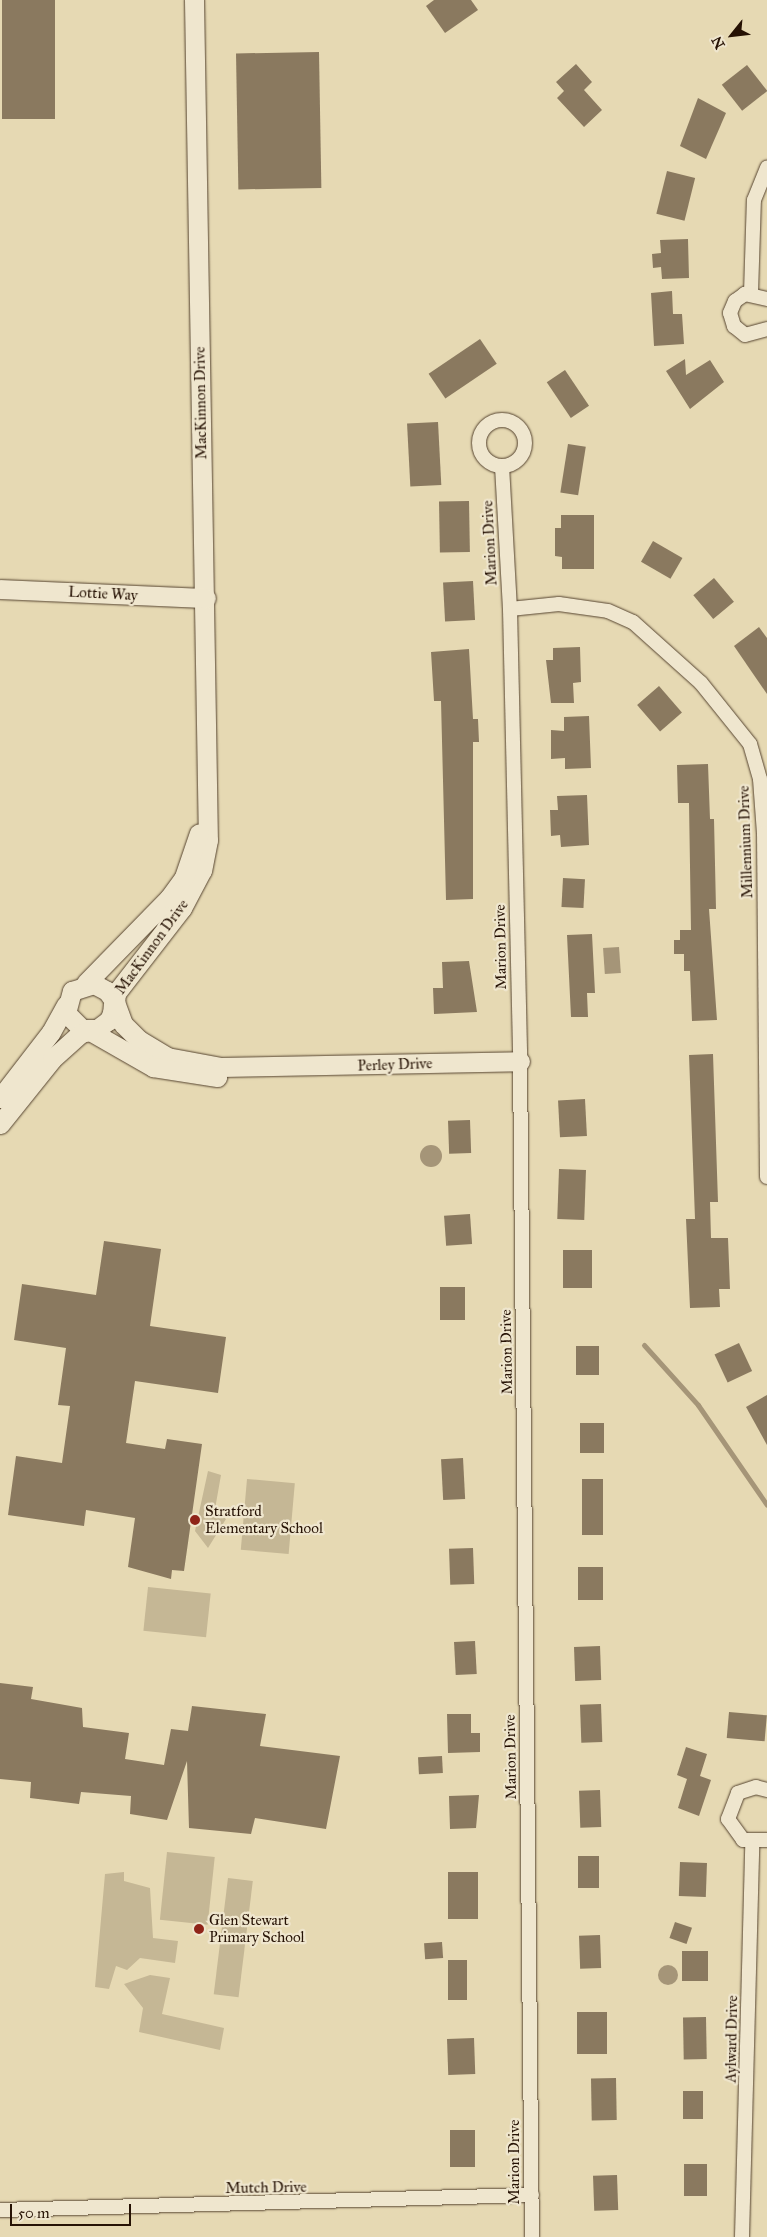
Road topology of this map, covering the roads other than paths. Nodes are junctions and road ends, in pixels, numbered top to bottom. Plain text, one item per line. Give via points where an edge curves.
1 (194, 0) edge
2 (767, 168) edge
3 (751, 293) junction
4 (767, 299) edge
5 (767, 329) edge
6 (502, 466) dead end
7 (0, 589) edge
8 (206, 598) junction
9 (510, 609) junction
10 (207, 805) junction
11 (86, 984) junction
12 (115, 1002) junction
13 (66, 1005) junction
14 (90, 1031) junction
15 (520, 1061) junction
16 (270, 1069) junction
17 (0, 1098) edge
18 (0, 1124) edge
19 (767, 1177) edge
20 (767, 1790) edge
21 (767, 1840) edge
22 (752, 1842) junction
23 (532, 2196) junction
24 (0, 2210) edge
25 (532, 2237) edge
26 (742, 2237) edge

1 - 8 street, MacKinnon Drive
2 - 3 street via 754,200
3 - 4 street
3 - 5 street via 735,301 731,320 745,335
6 - 9 street, Marion Drive
7 - 8 street, Lottie Way
8 - 10 street, MacKinnon Drive
9 - 15 street, Marion Drive
9 - 19 street, Millennium Drive via 559,604 608,611 633,622 695,677 750,744 760,779 764,833
10 - 11 street, MacKinnon Drive via 184,877 169,898
10 - 12 street, MacKinnon Drive via 208,840 202,870 182,908 132,969
11 - 12 street via 101,986
11 - 13 street via 72,991
12 - 14 street via 109,1020
12 - 16 street, Perley Drive via 123,1024 167,1057
13 - 14 street via 70,1020
13 - 17 street via 51,1032
14 - 16 street, Perley Drive via 153,1067 179,1074 224,1078
14 - 18 street via 81,1033 52,1059
15 - 16 street, Perley Drive
15 - 23 street, Marion Drive
20 - 22 street via 747,1788 729,1809 731,1827
21 - 22 street
22 - 26 street, Aylward Drive
23 - 24 street, Mutch Drive
23 - 25 street, Marion Drive

